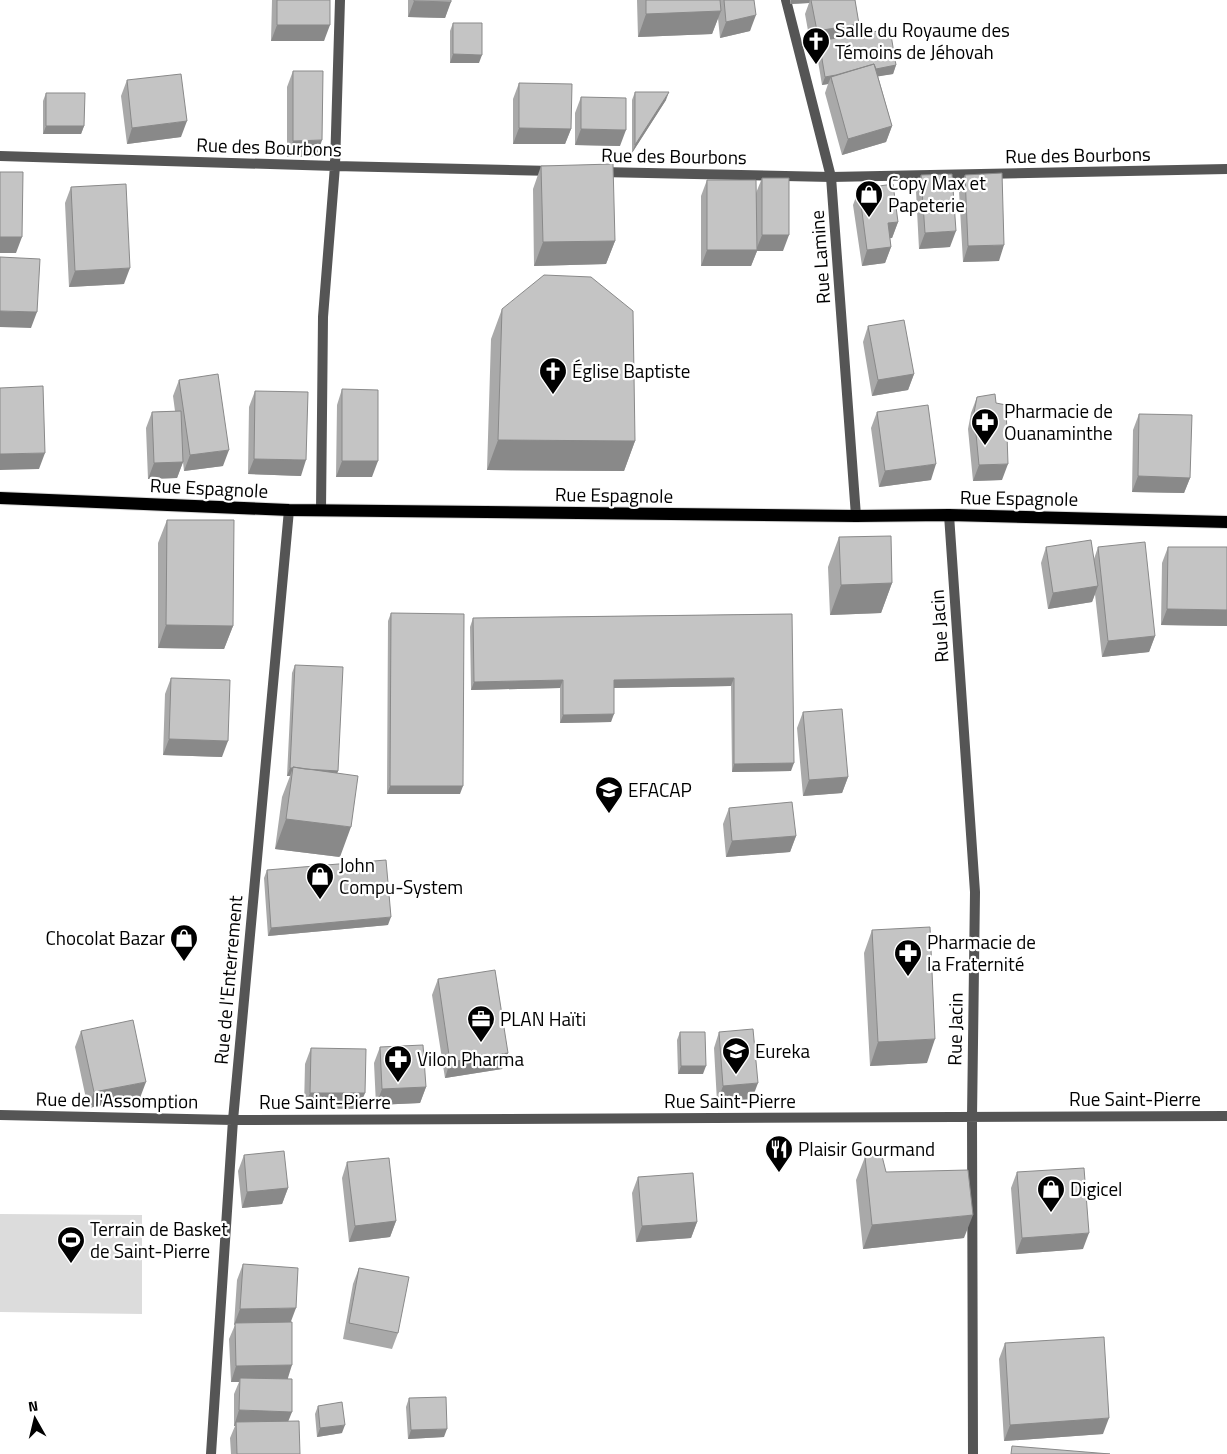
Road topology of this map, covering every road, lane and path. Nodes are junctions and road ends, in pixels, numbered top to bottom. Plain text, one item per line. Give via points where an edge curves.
1 (340, 0) edge
2 (786, 0) edge
3 (0, 156) edge
4 (335, 166) junction
5 (1227, 169) edge
6 (563, 171) edge
7 (593, 172) edge
8 (831, 177) junction
9 (0, 498) edge
10 (289, 510) junction
11 (321, 511) junction
12 (949, 515) junction
13 (856, 516) junction
14 (1227, 522) edge
15 (0, 1115) edge
16 (1227, 1116) edge
17 (972, 1118) junction
18 (233, 1120) junction
19 (211, 1454) edge
20 (973, 1454) edge

1 - 4 street
2 - 8 street, Rue Lamine
3 - 4 street, Rue des Bourbons
4 - 6 street, Rue des Bourbons
4 - 11 street via 323,317
5 - 8 street, Rue des Bourbons
7 - 8 street, Rue des Bourbons
8 - 13 street, Rue Lamine
9 - 10 main road, Rue Espagnole
10 - 11 main road, Rue Espagnole
10 - 18 street, Rue de l'Enterrement
11 - 13 main road, Rue Espagnole
12 - 13 main road, Rue Espagnole
12 - 14 main road, Rue Espagnole
12 - 17 street, Rue Jacin via 975,892
15 - 18 street, Rue de l'Assomption
16 - 17 street, Rue Saint-Pierre
17 - 18 street, Rue Saint-Pierre
17 - 20 street, Rue Jacin
18 - 19 street, Rue de l'Enterrement

